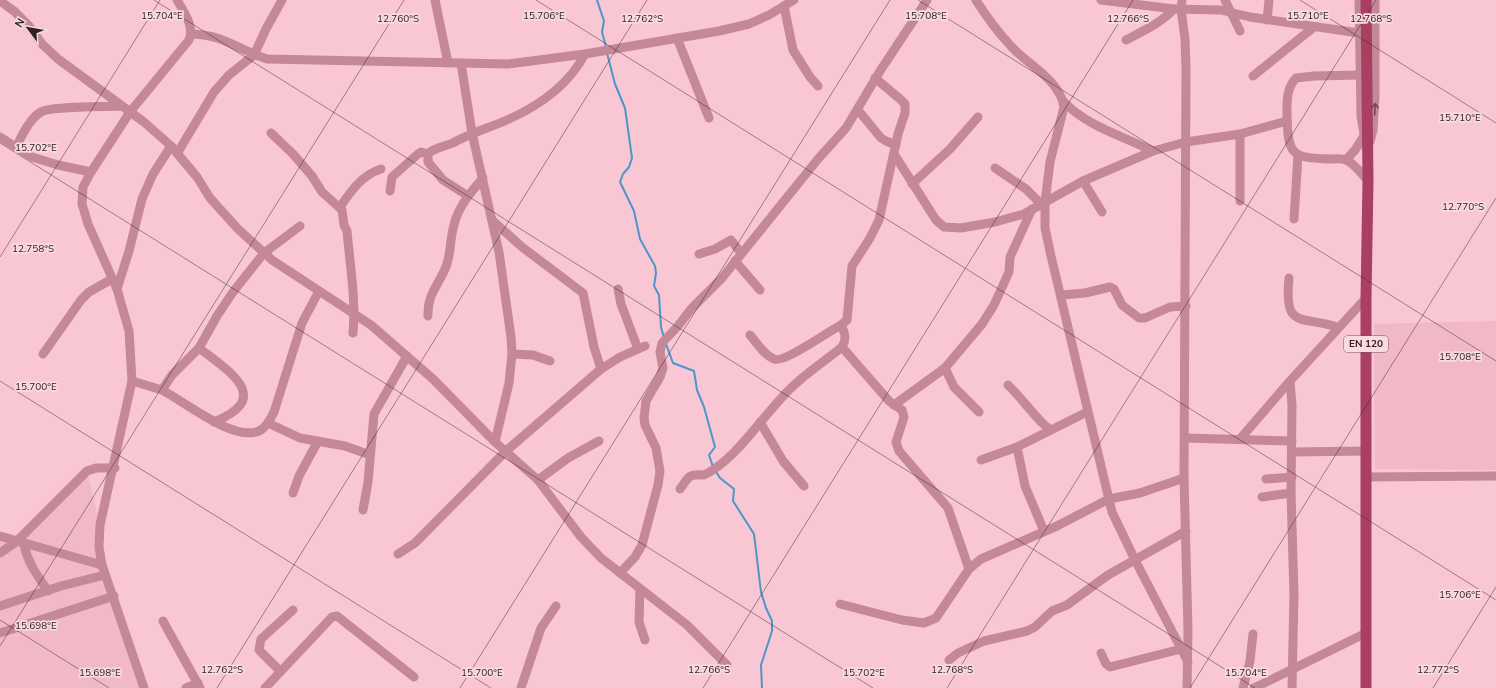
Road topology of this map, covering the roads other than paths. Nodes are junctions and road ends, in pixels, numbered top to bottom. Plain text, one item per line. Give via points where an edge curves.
1 (178, 0) edge
2 (282, 0) edge
3 (435, 0) edge
4 (794, 0) edge
5 (927, 0) edge
6 (976, 0) edge
7 (1105, 0) edge
8 (1225, 0) edge
9 (1269, 0) edge
10 (1359, 0) edge
11 (1366, 0) edge
12 (1375, 0) edge
13 (0, 1) edge
14 (784, 6) junction
15 (1179, 6) edge
16 (1231, 12) junction
17 (1267, 20) junction
18 (1314, 27) junction
19 (1240, 32) dead end
20 (1359, 33) junction
21 (192, 34) junction
22 (677, 38) junction
23 (1126, 40) dead end
24 (585, 54) junction
25 (254, 55) junction
26 (448, 63) junction
27 (461, 63) junction
28 (1360, 75) junction
29 (1253, 76) dead end
30 (875, 78) junction
31 (818, 86) dead end
32 (1063, 101) junction
33 (121, 106) junction
34 (858, 110) junction
35 (130, 112) junction
36 (978, 117) dead end
37 (709, 118) dead end
38 (1287, 121) junction
39 (271, 133) dead end
40 (472, 133) junction
41 (1240, 134) junction
42 (1364, 136) junction
43 (0, 137) edge
44 (1186, 142) junction
45 (896, 145) junction
46 (16, 147) junction
47 (1368, 147) junction
48 (174, 149) junction
49 (1153, 151) junction
50 (428, 154) junction
51 (894, 154) junction
52 (1298, 155) junction
53 (1346, 160) junction
54 (995, 168) dead end
55 (381, 169) dead end
56 (90, 172) junction
57 (483, 178) junction
58 (1083, 181) junction
59 (1368, 181) junction
60 (912, 184) junction
61 (390, 191) dead end
62 (468, 196) junction
63 (1240, 201) dead end
64 (1043, 203) junction
65 (340, 207) junction
66 (1032, 209) junction
67 (1102, 212) dead end
68 (1294, 219) dead end
69 (492, 220) junction
70 (300, 226) dead end
71 (264, 253) junction
72 (699, 254) dead end
73 (738, 257) junction
74 (112, 278) junction
75 (1289, 278) dead end
76 (117, 288) junction
77 (618, 289) dead end
78 (760, 290) dead end
79 (318, 291) junction
80 (1062, 295) junction
81 (1366, 298) junction
82 (1186, 306) junction
83 (354, 314) junction
84 (428, 316) dead end
85 (841, 325) junction
86 (1337, 327) junction
87 (353, 333) dead end
88 (750, 336) dead end
89 (842, 347) junction
90 (199, 348) junction
91 (43, 354) dead end
92 (512, 354) junction
93 (407, 356) junction
94 (550, 361) dead end
95 (945, 368) junction
96 (601, 369) junction
97 (1290, 380) junction
98 (132, 381) junction
99 (1008, 385) dead end
100 (162, 390) junction
101 (894, 405) junction
102 (979, 412) dead end
103 (1087, 412) junction
104 (214, 422) junction
105 (760, 422) junction
106 (268, 423) junction
107 (1050, 430) junction
108 (1186, 438) junction
109 (1240, 439) junction
110 (318, 441) junction
111 (599, 441) dead end
112 (1292, 441) junction
113 (495, 442) junction
114 (1017, 447) junction
115 (506, 451) junction
116 (1367, 451) junction
117 (1292, 452) junction
118 (370, 455) junction
119 (981, 460) dead end
120 (115, 468) junction
121 (1496, 476) edge
122 (1292, 477) junction
123 (1367, 477) junction
124 (1184, 478) junction
125 (1266, 479) dead end
126 (538, 480) junction
127 (804, 486) dead end
128 (680, 489) dead end
129 (293, 493) dead end
130 (1291, 493) junction
131 (1262, 497) dead end
132 (1109, 499) junction
133 (363, 510) dead end
134 (1044, 531) junction
135 (1186, 531) junction
136 (0, 536) edge
137 (20, 543) junction
138 (0, 553) edge
139 (398, 554) dead end
140 (1135, 560) junction
141 (102, 565) junction
142 (969, 569) junction
143 (620, 574) junction
144 (105, 575) junction
145 (640, 589) junction
146 (48, 590) junction
147 (114, 596) junction
148 (840, 604) dead end
149 (0, 606) edge
150 (556, 606) dead end
151 (293, 610) dead end
152 (162, 621) dead end
153 (0, 632) edge
154 (1366, 633) junction
155 (1253, 634) dead end
156 (645, 640) dead end
157 (1181, 649) junction
158 (1101, 654) dead end
159 (949, 660) dead end
160 (1188, 662) junction
161 (727, 665) dead end
162 (280, 671) junction
163 (1292, 671) junction
164 (414, 676) dead end
165 (199, 685) edge
166 (523, 686) edge
167 (144, 688) edge
168 (186, 688) edge
169 (265, 688) edge
170 (1187, 688) edge
171 (1243, 688) edge
172 (1254, 688) edge
173 (1292, 688) edge
174 (1366, 688) edge

1 - 21 street
2 - 25 street
3 - 26 street
4 - 14 street
5 - 30 street
6 - 32 street via 1011,46 1047,78
7 - 15 street
8 - 16 street
9 - 17 street
10 - 20 street
11 - 47 main road, EN 120
47 -> 12 street via 1374,119
13 - 33 street via 29,26 42,44 58,59
14 - 22 street via 749,24 719,32
14 - 31 street via 793,50
15 - 16 street
15 - 23 street via 1150,28
15 - 44 street via 1185,39
16 - 17 street
16 - 19 street
17 - 18 street
18 - 20 street
18 - 29 street
20 - 28 street
21 - 25 street via 210,34
21 - 35 street
22 - 24 street
22 - 37 street
24 - 27 street via 508,64
24 - 40 street via 565,83 550,95 505,121
25 - 26 street via 267,59 288,60
25 - 48 street via 229,75 214,92
26 - 27 street
27 - 40 street
28 - 38 street via 1296,78 1290,85 1287,96
28 - 42 street
30 - 34 street
30 - 45 street via 905,104
32 - 49 street via 1071,110 1088,121
32 - 64 street via 1064,107
33 - 35 street
33 - 46 street via 42,112 32,120
34 - 45 street via 881,138
34 - 73 street via 846,128
35 - 48 street
35 - 56 street
36 - 60 street via 950,149
38 - 41 street
38 - 52 street via 1290,147
39 - 65 street via 293,154 322,192
40 - 50 street via 446,146 433,149
40 - 57 street
41 - 44 street
41 - 63 street
42 - 47 street
42 - 53 street
43 - 46 street
44 - 49 street
44 - 82 street
45 - 51 street
46 - 56 street via 32,157
47 - 59 main road, EN 120
48 - 71 street via 210,198
48 - 76 street via 153,174 142,199
49 - 58 street
50 - 61 street via 421,152 392,177
50 - 62 street via 428,162 443,180
51 - 60 street
51 - 85 street via 878,220 852,266 847,320
52 - 53 street via 1307,158
52 - 68 street
53 - 59 street
54 - 64 street
55 - 65 street via 364,178
56 - 74 street via 84,187 82,204
57 - 62 street
57 - 69 street
58 - 64 street
58 - 67 street
59 - 81 main road, EN 120
60 - 66 street via 936,220 944,227 961,228 995,222 1024,214
62 - 84 street via 453,226 450,252 446,266 431,294
64 - 66 street
64 - 80 street via 1045,228
65 - 83 street via 347,231
66 - 95 street via 1010,256 1009,272 994,305 982,324
69 - 92 street via 512,337
69 - 96 street via 522,247 583,293
70 - 71 street
71 - 79 street
71 - 90 street via 233,292
72 - 73 street via 731,240
73 - 78 street
73 - 143 street via 722,278 691,309 665,341 660,352 663,368 646,401 644,418 645,426 656,448 660,471 658,485 642,545
74 - 76 street
74 - 91 street via 81,300
75 - 86 street via 1288,305 1295,317
76 - 98 street via 129,331
77 - 96 street via 625,317 642,348 620,357
79 - 83 street
79 - 106 street via 302,323 280,395
80 - 82 street via 1110,287 1114,289 1122,305 1139,318 1145,318 1170,307
80 - 103 street
81 - 86 street
81 - 116 main road, EN 120
82 - 108 street
83 - 87 street
83 - 93 street
85 - 88 street via 806,345 799,352 781,360 775,360 767,355
85 - 89 street via 846,341
86 - 97 street
89 - 101 street
89 - 105 street via 806,374
90 - 100 street
90 - 104 street via 243,386 244,392 238,409 228,417
92 - 94 street via 533,355
92 - 113 street
93 - 113 street
93 - 118 street via 374,414
95 - 101 street
95 - 102 street via 954,387
96 - 115 street
97 - 109 street
97 - 112 street
98 - 100 street
98 - 120 street
99 - 107 street
100 - 104 street
101 - 142 street via 902,410 904,417 896,442 899,451 948,508
103 - 107 street
103 - 132 street
104 - 106 street via 247,433 256,432
105 - 127 street via 783,461
105 - 128 street via 721,466 704,475 696,474 686,478
106 - 110 street via 300,438
107 - 114 street
108 - 109 street
108 - 124 street
109 - 112 street
110 - 118 street via 345,446
110 - 129 street
111 - 126 street via 568,458
112 - 117 street
113 - 115 street
114 - 119 street
114 - 134 street via 1025,486
115 - 126 street
115 - 139 street via 415,543
116 - 117 street
116 - 123 main road, EN 120
117 - 122 street
118 - 133 street
120 - 137 street via 96,468 87,471
120 - 141 street via 100,525 99,547
121 - 123 street
122 - 125 street
122 - 130 street
123 - 154 main road, EN 120
124 - 132 street via 1140,493
124 - 135 street
126 - 143 street via 581,536
130 - 131 street
130 - 163 street via 1294,595
132 - 134 street
132 - 140 street via 1112,512
134 - 142 street via 981,559
135 - 140 street
135 - 160 street
136 - 137 street
137 - 138 street
137 - 141 street
137 - 146 street via 32,568
140 - 157 street
140 - 159 street via 1052,611 1035,627 984,641
141 - 144 street
142 - 148 street via 936,618 924,623
143 - 145 street
144 - 146 street
144 - 147 street
145 - 156 street via 639,622
145 - 161 street via 687,625
146 - 149 street
147 - 153 street
147 - 167 street
150 - 166 street via 541,628
151 - 162 street via 261,639 259,650
152 - 165 street
154 - 163 street
154 - 174 main road, EN 120
155 - 171 street
157 - 158 street via 1110,667
157 - 160 street
160 - 170 street
162 - 164 street via 332,617 337,616
162 - 169 street
163 - 172 street
163 - 173 street
165 - 168 street

